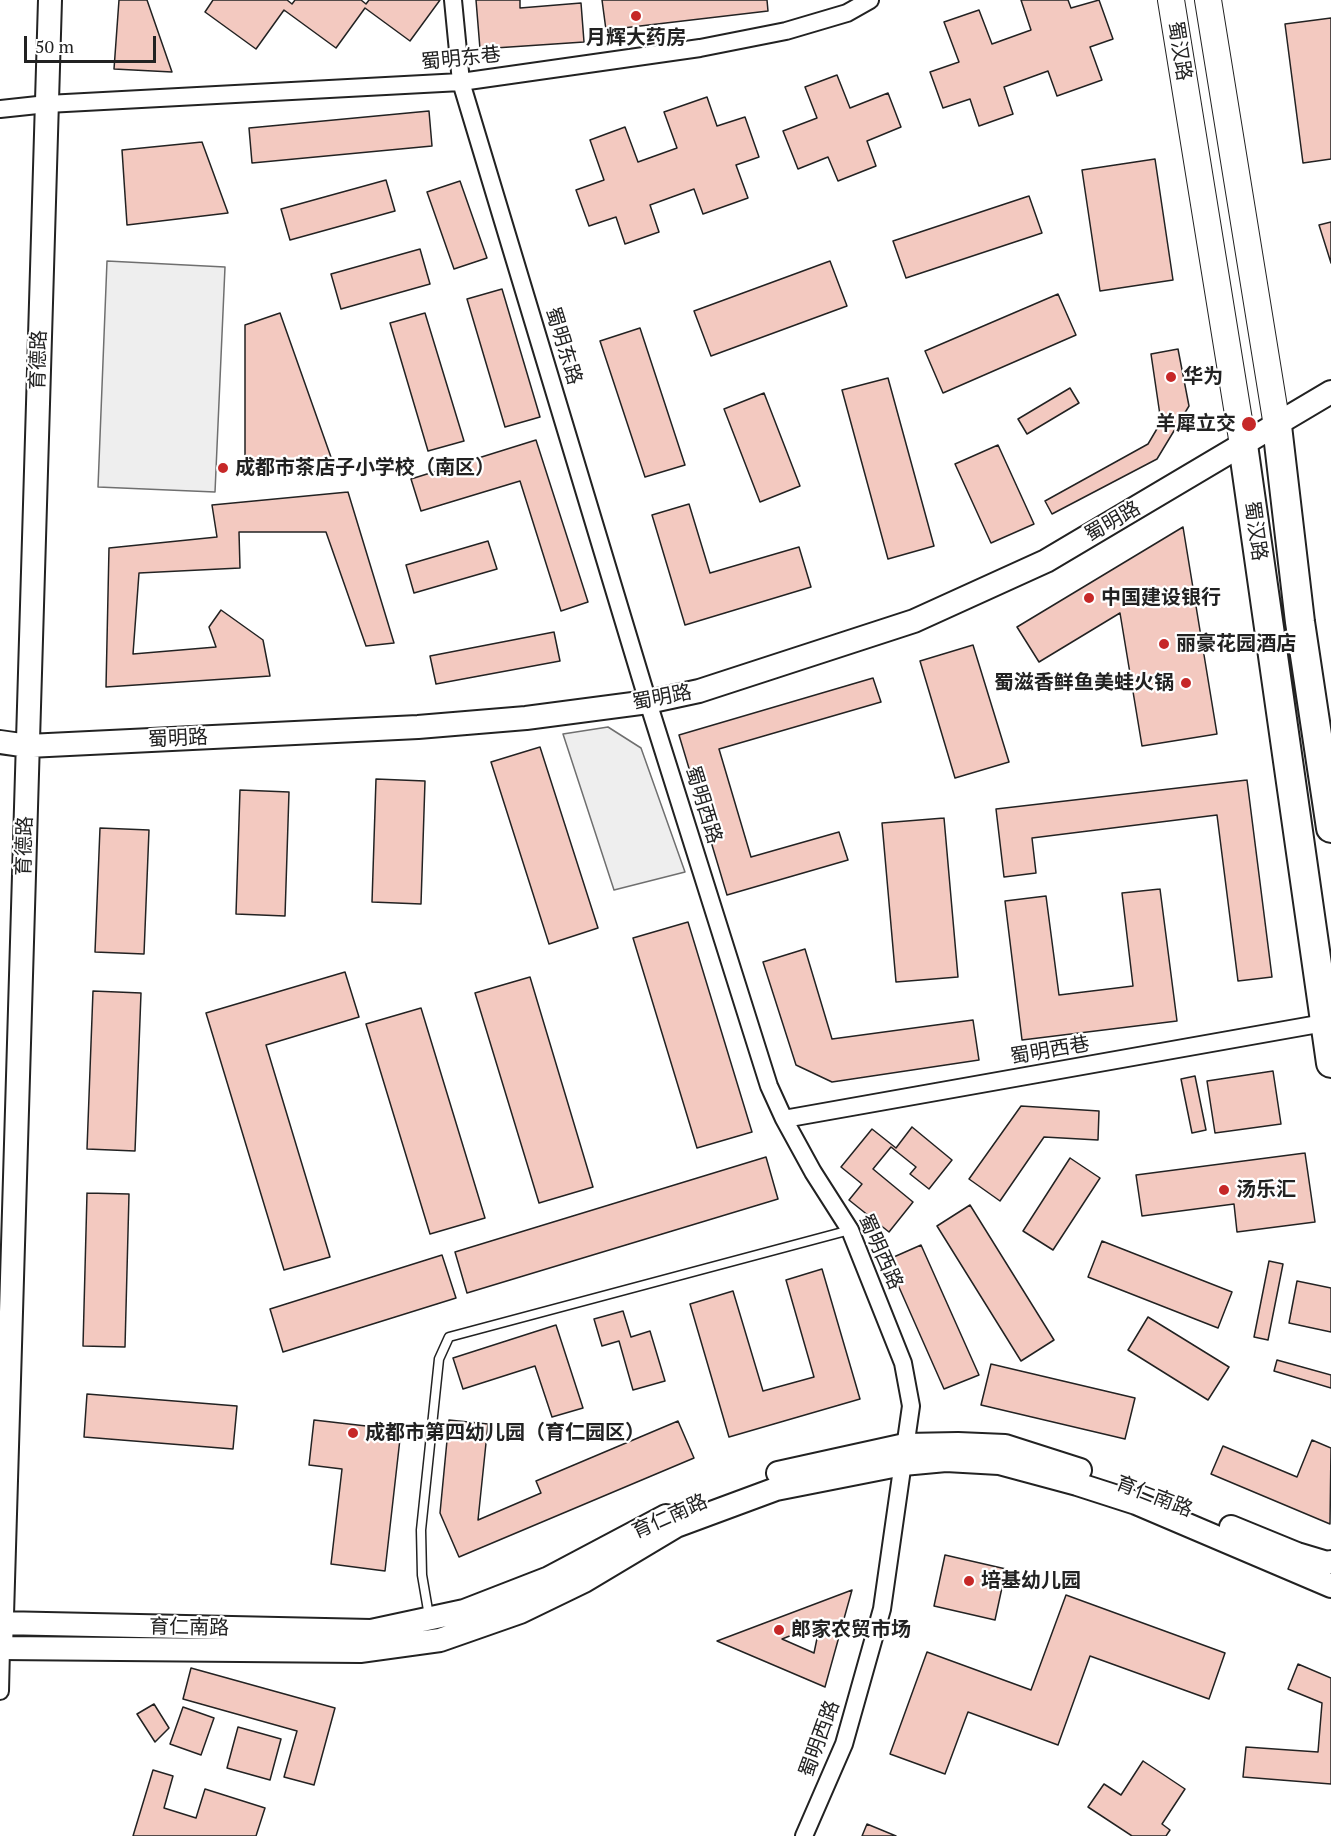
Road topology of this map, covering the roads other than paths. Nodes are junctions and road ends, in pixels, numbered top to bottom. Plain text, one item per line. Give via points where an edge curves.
1 (50, 0) edge
2 (453, 0) edge
3 (870, 0) edge
4 (1171, 0) edge
5 (1208, 0) edge
6 (461, 82) junction
7 (47, 104) junction
8 (0, 109) edge
9 (1331, 392) edge
10 (1276, 426) junction
11 (1243, 445) junction
12 (648, 702) junction
13 (0, 742) edge
14 (28, 746) junction
15 (1331, 828) edge
16 (1324, 1023) junction
17 (1331, 1063) edge
18 (784, 1119) junction
19 (7, 1217) edge
20 (850, 1230) junction
21 (904, 1455) junction
22 (1331, 1562) edge
23 (1331, 1586) edge
24 (429, 1618) junction
25 (1, 1623) edge
26 (1, 1648) edge
27 (0, 1691) edge
28 (804, 1836) edge

1 - 7 street, 育德路
2 - 6 street, 蜀明东路
3 - 6 street, 蜀明东巷 via 847,13 786,31
4 - 11 main road, 蜀汉路
5 - 10 main road, 蜀汉路
6 - 7 street, 蜀明东巷
6 - 12 street, 蜀明东路
7 - 8 street, 蜀明东巷
7 - 14 street, 育德路
9 - 10 street, 蜀明路
10 - 11 street, 蜀明路
10 - 15 highway, 蜀汉路
11 - 12 street, 蜀明路 via 1046,561 914,621 699,691
11 - 16 highway, 蜀汉路
12 - 14 street, 蜀明路 via 418,727
12 - 18 street, 蜀明西路 via 769,1086
13 - 14 street, 蜀明路
14 - 19 street, 育德路
16 - 17 highway, 蜀汉路
16 - 18 street, 蜀明西巷
18 - 20 street, 蜀明西路
19 - 25 street, 育德路
20 - 21 street, 蜀明西路 via 903,1363 911,1406
20 - 24 lane via 449,1336 439,1359 421,1530 422,1575
21 - 22 street, 育仁南路 via 958,1444 1005,1446 1127,1485 1297,1554
21 - 23 street via 999,1464 1077,1484 1136,1503
21 - 24 street, 育仁南路 via 778,1473 674,1512 549,1578 464,1611
21 - 26 street via 776,1489 676,1526 584,1581 520,1612 440,1640 360,1651
21 - 28 street, 蜀明西路 via 882,1610 844,1744
24 - 25 street, 育仁南路 via 371,1631
25 - 26 street, 育德路
26 - 27 street, 育德路

